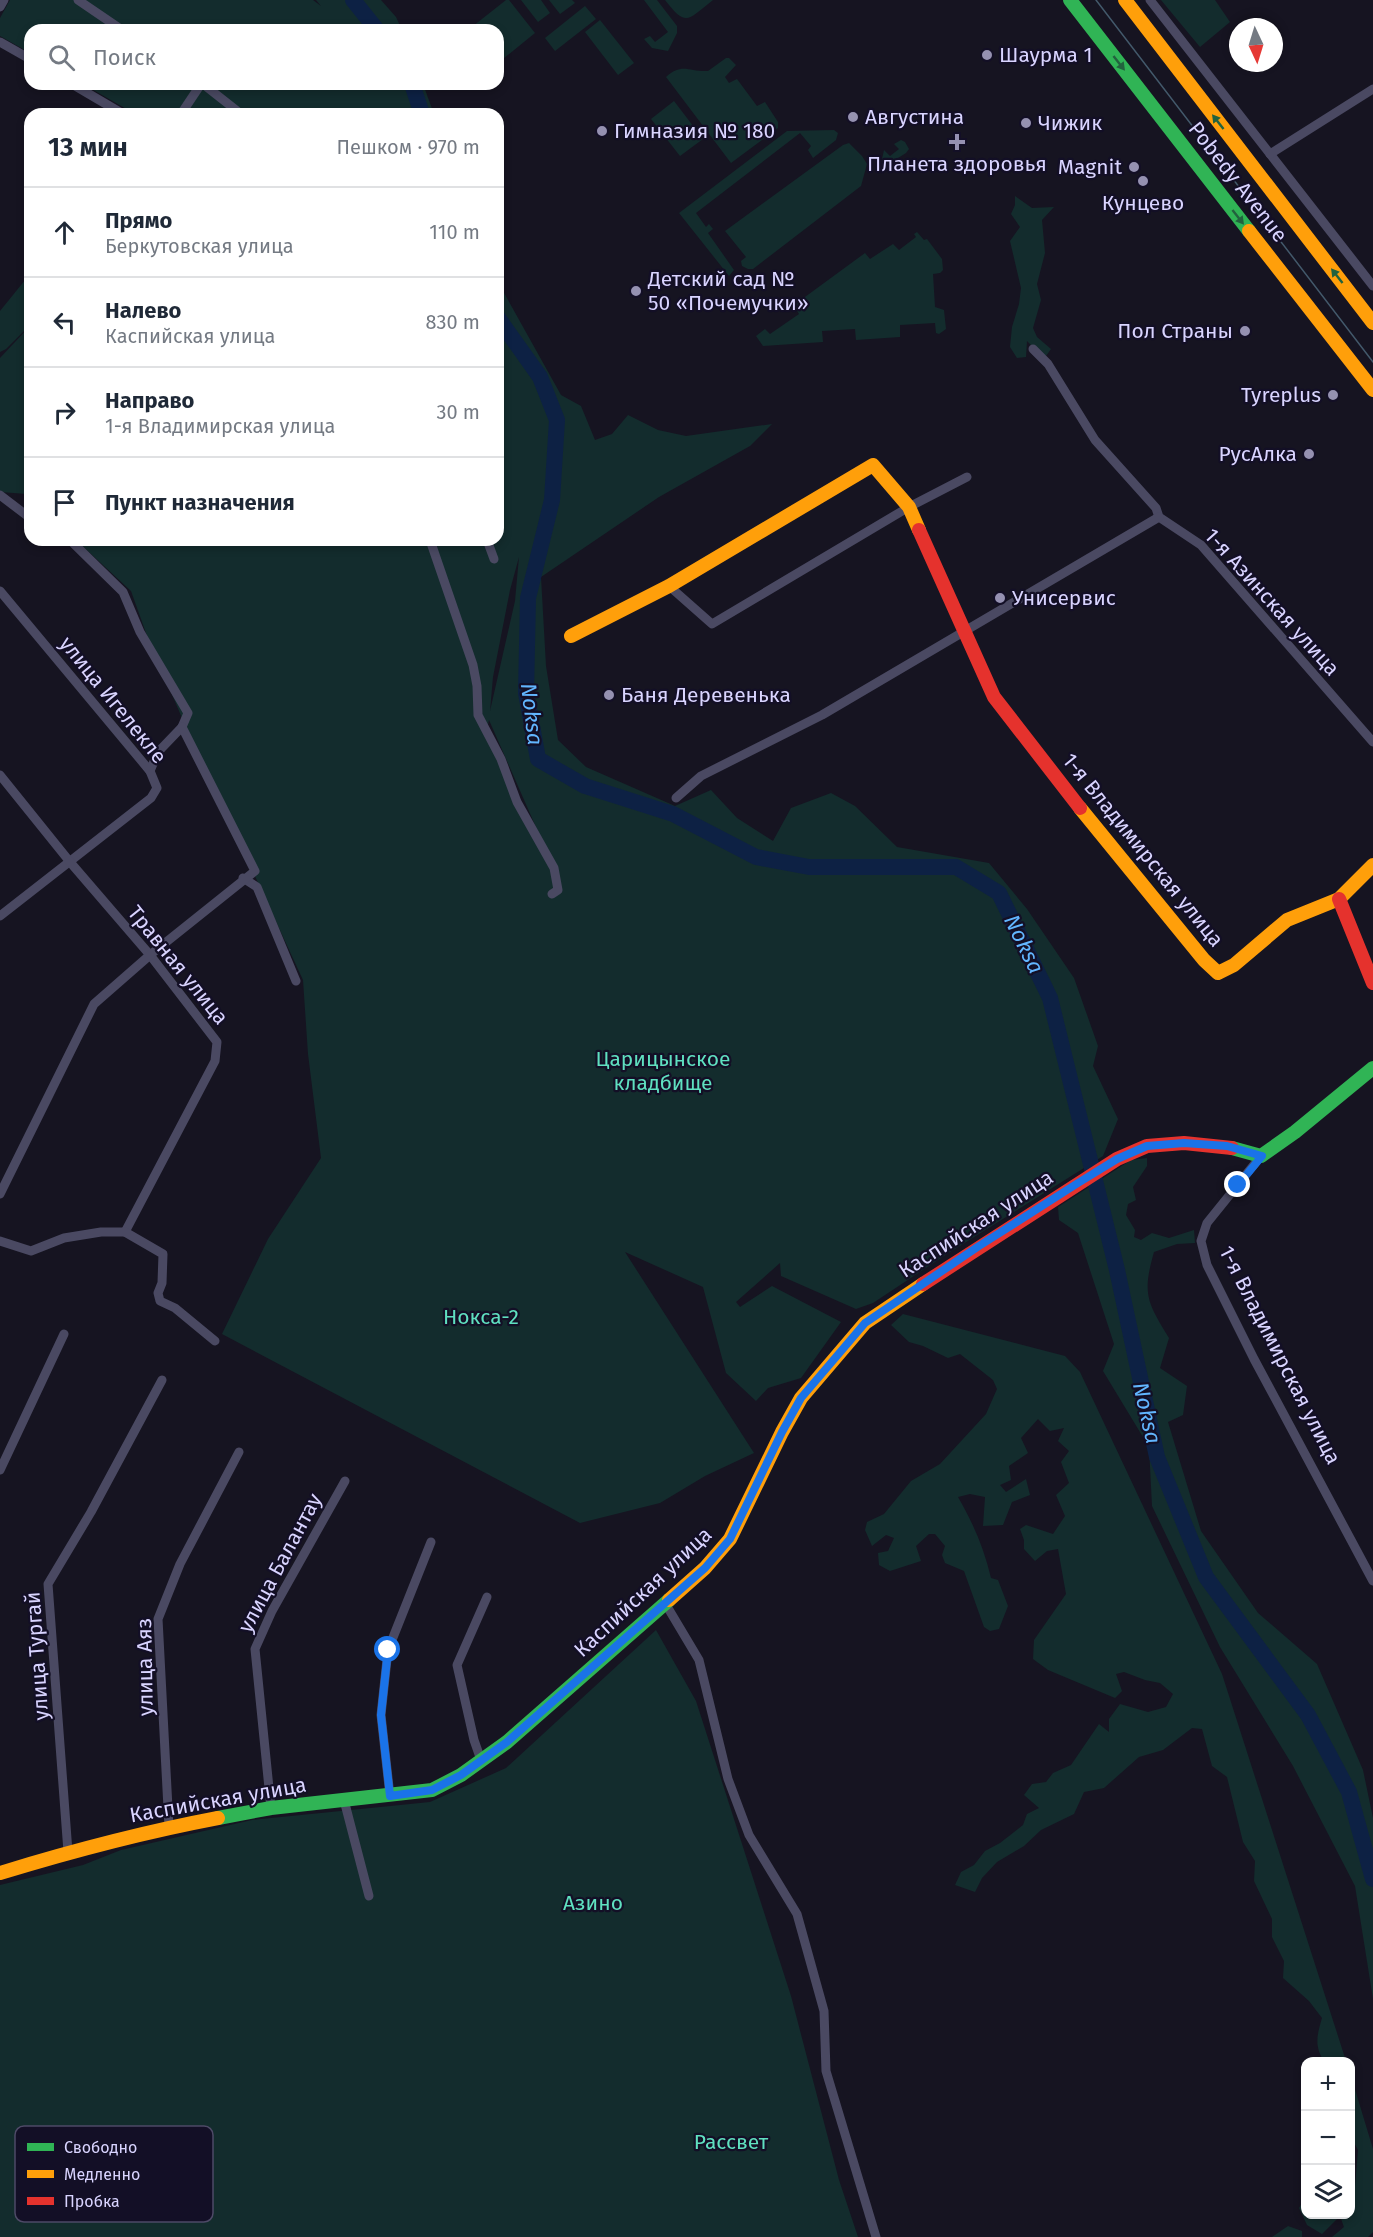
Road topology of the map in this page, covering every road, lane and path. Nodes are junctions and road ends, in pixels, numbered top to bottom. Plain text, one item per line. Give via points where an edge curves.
1 (4, 0) edge
2 (78, 0) edge
3 (1070, 0) edge
4 (1125, 0) edge
5 (1150, 0) edge
6 (0, 7) edge
7 (1167, 22) junction
8 (113, 24) edge
9 (1151, 34) junction
10 (0, 42) edge
11 (24, 56) edge
12 (1373, 89) edge
13 (82, 90) edge
14 (198, 90) edge
15 (210, 90) edge
16 (113, 108) edge
17 (186, 108) edge
18 (233, 108) edge
19 (1270, 154) junction
20 (1373, 286) edge
21 (1373, 323) edge
22 (1033, 349) dead end
23 (1373, 390) edge
24 (967, 477) dead end
25 (0, 495) edge
26 (909, 507) junction
27 (24, 513) edge
28 (1159, 517) junction
29 (76, 546) edge
30 (431, 546) edge
31 (489, 546) edge
32 (494, 559) dead end
33 (669, 586) junction
34 (0, 591) edge
35 (963, 631) junction
36 (571, 636) dead end
37 (182, 727) junction
38 (1373, 742) edge
39 (150, 771) junction
40 (0, 775) edge
41 (676, 798) dead end
42 (70, 862) junction
43 (1373, 865) edge
44 (243, 878) junction
45 (552, 894) dead end
46 (1339, 898) junction
47 (0, 916) edge
48 (150, 955) junction
49 (296, 981) dead end
50 (1373, 983) edge
51 (1373, 1068) edge
52 (1262, 1156) junction
53 (0, 1194) edge
54 (125, 1232) junction
55 (0, 1241) edge
56 (64, 1334) dead end
57 (216, 1341) dead end
58 (162, 1380) dead end
59 (239, 1452) dead end
60 (0, 1470) edge
61 (345, 1481) dead end
62 (431, 1542) dead end
63 (1373, 1581) edge
64 (487, 1597) dead end
65 (666, 1601) junction
66 (481, 1760) junction
67 (390, 1796) junction
68 (344, 1800) junction
69 (271, 1808) junction
70 (169, 1827) junction
71 (68, 1852) junction
72 (0, 1872) edge
73 (369, 1896) dead end
74 (876, 2237) edge

1 - 6 street
2 - 8 street
3 -> 23 street, Pobedy Avenue
4 - 9 street, Pobedy Avenue
5 - 7 street
7 - 9 street
7 - 19 street
21 -> 9 street, Pobedy Avenue
10 - 11 street
12 - 19 street
13 - 16 street
14 - 17 street
15 - 18 street
19 - 20 street
22 - 28 street, 1-я Азинская улица via 1048,364 1095,440 1156,508
24 - 26 street
25 - 27 street
26 - 33 street via 712,624
26 - 33 street via 873,465
26 - 35 street
28 - 35 street
28 - 38 street, 1-я Азинская улица via 1201,545
29 - 37 street via 123,592 141,632 188,713
30 - 45 street via 473,664 478,715 517,802 554,868 558,890
31 - 32 street
33 - 36 street
34 - 39 street, улица Игелекле
35 - 41 street via 822,715 701,776
35 - 46 street, 1-я Владимирская улица via 994,697 1106,841 1218,973 1287,920
37 - 39 street via 158,752
37 - 44 street via 255,871
39 - 42 street, улица Игелекле via 157,788 150,798
40 - 42 street, Травная улица
42 - 47 street, улица Игелекле
42 - 48 street, Травная улица
43 - 46 street
44 - 48 street
44 - 49 street via 257,887
46 - 50 street
48 - 53 street via 94,1004
48 - 54 street, Травная улица via 217,1042 215,1061
51 - 52 street
52 - 63 street, 1-я Владимирская улица via 1207,1223 1201,1241 1207,1265
52 - 65 street, Каспийская улица via 1227,1146 1147,1146 1078,1183 865,1323 801,1398 730,1539 705,1568
54 - 55 street via 64,1238 32,1251
54 - 57 street via 163,1254 160,1301 175,1308
56 - 60 street
58 - 71 street, улица Тургай via 48,1584
59 - 70 street, улица Аяз via 180,1564 158,1619
61 - 69 street, улица Балантау via 255,1649
62 - 67 street via 388,1650 381,1715
64 - 66 street via 457,1665
65 - 66 street, Каспийская улица via 507,1742
65 - 74 street via 699,1660 728,1779 749,1835 797,1914 824,2012 826,2071
66 - 67 street, Каспийская улица via 432,1790
67 - 68 street, Каспийская улица
68 - 69 street, Каспийская улица
68 - 73 street
69 - 70 street, Каспийская улица
70 - 71 street, Каспийская улица
71 - 72 street, Каспийская улица

